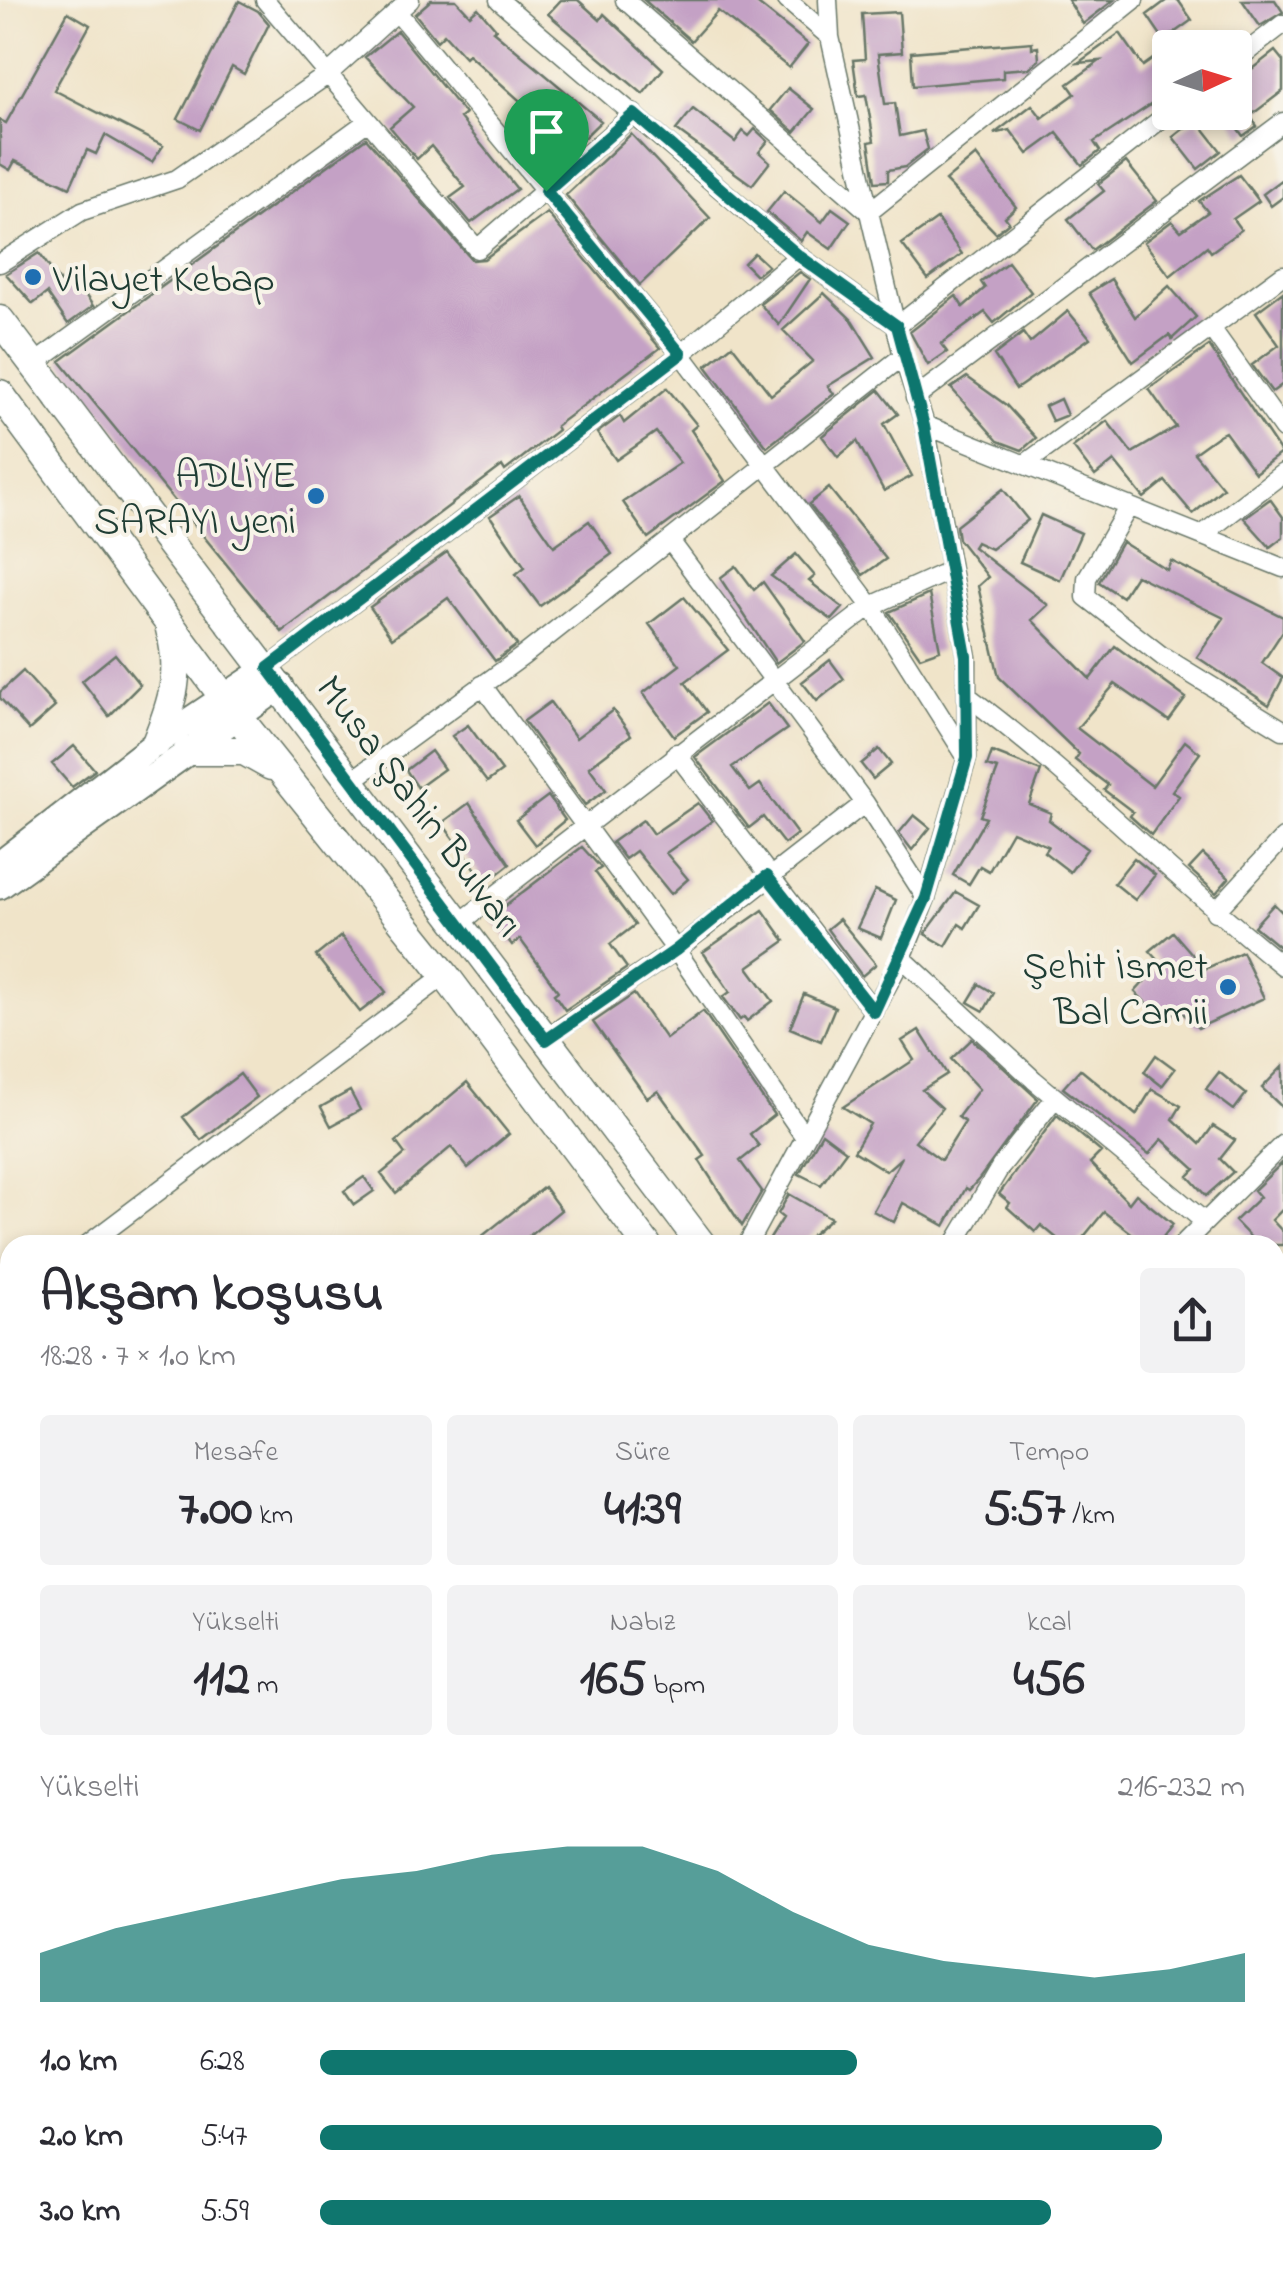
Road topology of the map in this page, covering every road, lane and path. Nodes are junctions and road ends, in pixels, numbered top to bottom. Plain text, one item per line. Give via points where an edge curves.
1 (265, 0) edge
2 (498, 0) edge
3 (514, 0) edge
4 (625, 0) edge
5 (787, 0) edge
6 (828, 0) edge
7 (1127, 2) edge
8 (403, 6) edge
9 (1283, 24) edge
10 (830, 38) junction
11 (1252, 48) edge
12 (327, 75) junction
13 (634, 114) junction
14 (368, 121) junction
15 (1152, 126) edge
16 (1276, 128) edge
17 (1283, 149) edge
18 (546, 191) junction
19 (869, 212) junction
20 (799, 256) junction
21 (0, 263) edge
22 (1283, 275) edge
23 (0, 320) edge
24 (896, 321) junction
25 (1211, 328) junction
26 (681, 354) junction
27 (903, 356) junction
28 (34, 364) junction
29 (0, 394) edge
30 (915, 398) junction
31 (924, 426) junction
32 (1283, 429) edge
33 (1026, 464) junction
34 (765, 466) junction
35 (1283, 473) edge
36 (1129, 506) junction
37 (1202, 535) junction
38 (671, 542) junction
39 (1283, 568) edge
40 (950, 571) junction
41 (871, 606) junction
42 (167, 618) junction
43 (274, 677) junction
44 (776, 682) junction
45 (482, 685) junction
46 (970, 698) junction
47 (232, 707) junction
48 (1283, 730) edge
49 (156, 743) junction
50 (188, 752) junction
51 (676, 753) junction
52 (967, 758) junction
53 (350, 782) junction
54 (864, 803) junction
55 (582, 826) junction
56 (1283, 838) edge
57 (0, 864) edge
58 (767, 876) junction
59 (0, 886) edge
60 (926, 898) junction
61 (1215, 912) junction
62 (461, 922) junction
63 (676, 950) junction
64 (902, 958) junction
65 (1283, 966) edge
66 (445, 975) junction
67 (874, 1012) junction
68 (546, 1040) junction
69 (1055, 1098) junction
70 (804, 1136) junction
71 (1283, 1144) edge
72 (1205, 1222) junction
73 (99, 1235) edge
74 (640, 1235) edge
75 (688, 1235) edge
76 (752, 1235) edge
77 (960, 1235) edge
78 (1192, 1235) edge

1 - 12 street
2 - 13 street
3 - 24 street via 762,215
4 - 19 street
5 - 10 street
6 - 10 street
7 - 19 street
8 - 12 street
8 - 18 street
9 - 11 street
10 - 19 street
12 - 14 street
12 - 21 street via 177,179 82,211
13 - 18 street
13 - 20 street
14 - 18 street via 477,248
14 - 28 street
15 - 24 street
16 - 17 street
16 - 30 street
18 - 26 street
19 - 24 street
20 - 24 street
20 - 26 street
22 - 25 street
23 - 28 main road, Musa Şahin Bulvarı
24 - 27 street
25 - 32 street
25 - 33 street
26 - 34 street
26 - 43 street
27 - 30 street
27 - 34 street
28 - 43 main road, Musa Şahin Bulvarı
29 - 42 main road, Musa Şahin Bulvarı
30 - 31 street
31 - 33 street
31 - 40 street
33 - 36 street
34 - 38 street
34 - 41 street
35 - 37 street
36 - 37 street
36 - 48 street via 1087,578 1086,597 1162,656
37 - 39 street
38 - 44 street
38 - 45 street
40 - 41 street
40 - 46 street
41 - 44 street
41 - 52 street
42 - 47 main road, Musa Şahin Bulvarı
42 - 49 main road via 178,672
43 - 47 main road
43 - 53 main road, Musa Şahin Bulvarı
44 - 51 street
44 - 54 street
45 - 53 street
45 - 55 street
46 - 52 street
46 - 61 street via 1029,742
47 - 49 main road
47 - 50 main road
47 - 66 main road, Musa Şahin Bulvarı
49 - 57 main road
50 - 59 main road
50 - 66 main road via 244,750 268,762 393,922
51 - 55 street
51 - 58 street
52 - 60 street
53 - 62 main road, Musa Şahin Bulvarı
54 - 58 street
54 - 60 street
55 - 62 street
55 - 63 street
56 - 61 street
58 - 63 street
58 - 67 street
60 - 64 street
61 - 65 street
62 - 68 main road, Musa Şahin Bulvarı
63 - 68 street
63 - 70 street
64 - 67 street
64 - 69 street
66 - 73 street
66 - 74 main road, Musa Şahin Bulvarı
67 - 70 street
68 - 75 main road, Musa Şahin Bulvarı
69 - 72 street
69 - 77 street via 1001,1166
70 - 76 street
71 - 72 street
72 - 78 street

